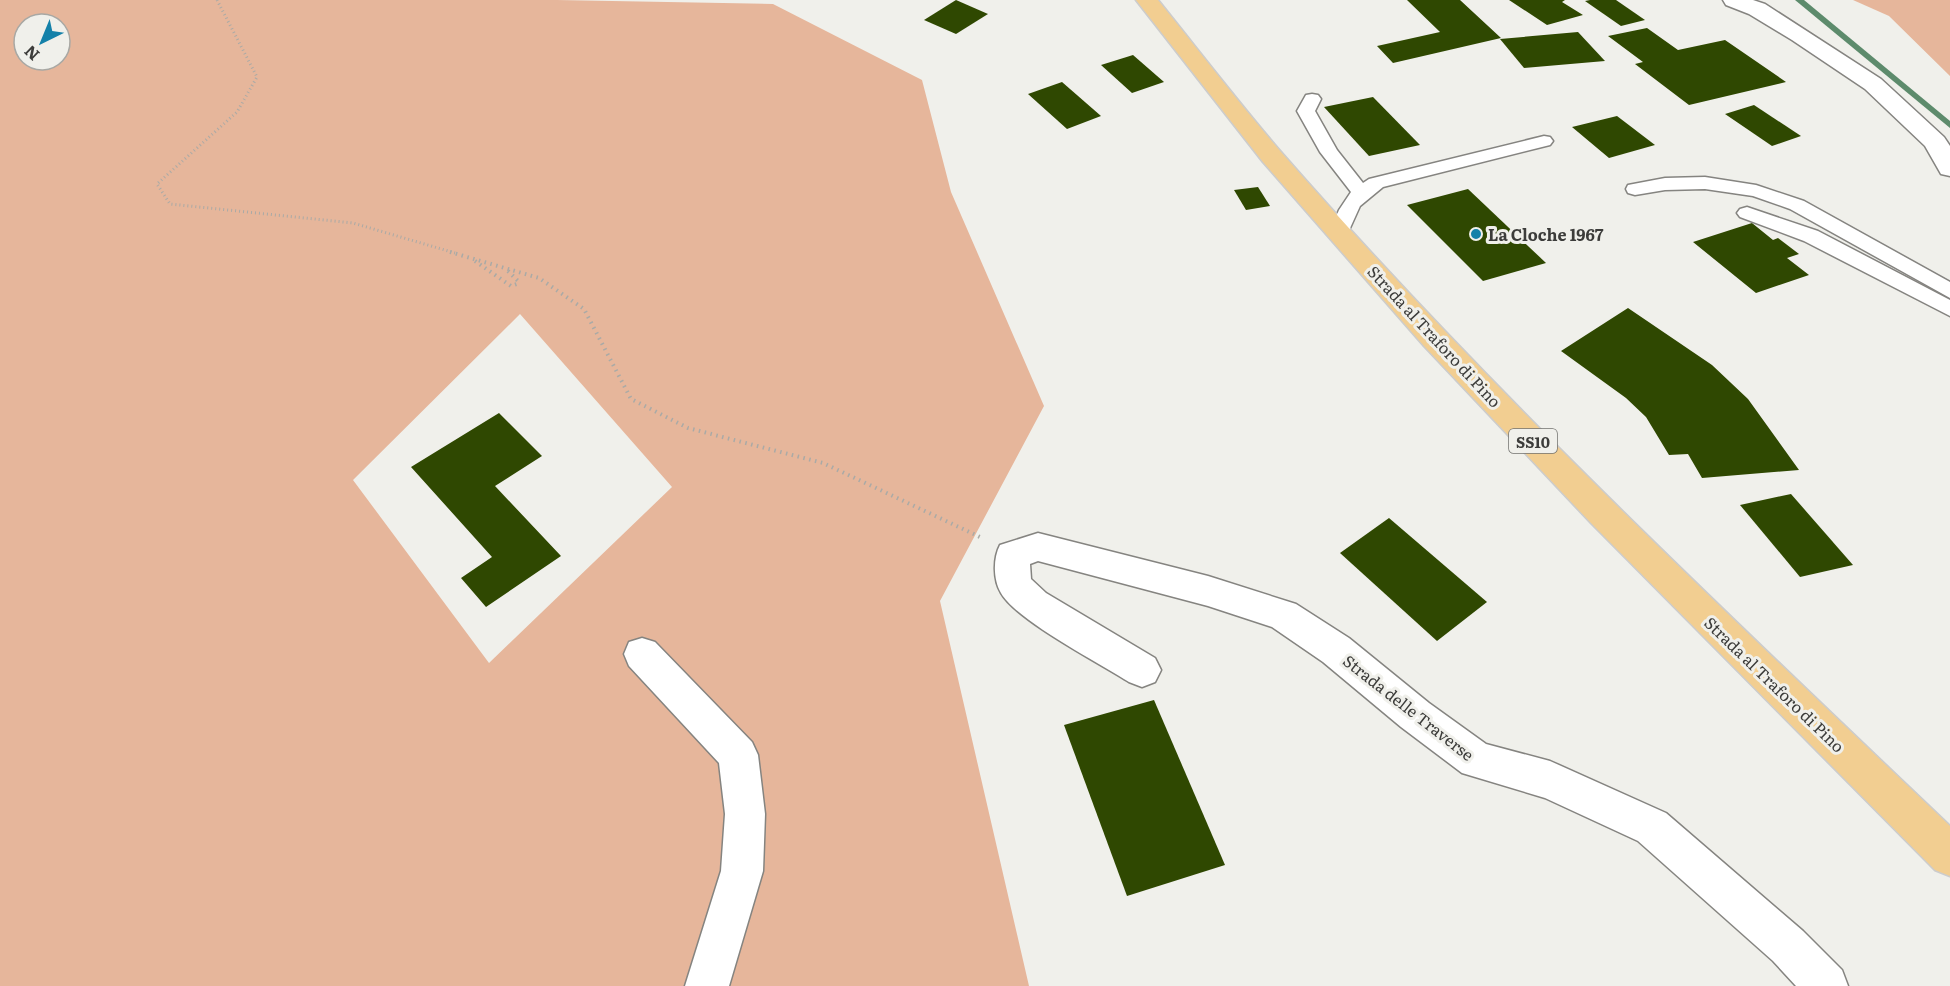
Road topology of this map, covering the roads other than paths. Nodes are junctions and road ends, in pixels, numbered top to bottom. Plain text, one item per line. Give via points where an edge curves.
1 (1147, 0) edge
2 (1734, 0) edge
3 (1312, 99) dead end
4 (1544, 141) dead end
5 (1950, 168) edge
6 (1635, 189) dead end
7 (1360, 192) junction
8 (1747, 213) dead end
9 (1339, 233) junction
10 (1950, 291) edge
11 (1950, 309) edge
12 (642, 654) dead end
13 (1142, 670) dead end
14 (1950, 855) edge
15 (707, 986) edge
16 (1826, 986) edge

1 - 9 main road, Strada al Traforo di Pino / SS10 via 1208,81
2 - 5 street via 1800,35 1873,84 1935,142
3 - 7 lane via 1306,111 1329,152
4 - 7 lane via 1376,183
6 - 10 lane via 1705,183 1756,191 1797,205
7 - 9 lane via 1347,210
8 - 11 lane via 1811,236
9 - 14 main road, Strada al Traforo di Pino / SS10 via 1594,505
12 - 15 street via 738,755 745,814 742,871
13 - 16 street, Strada delle Traverse via 1033,604 1014,585 1012,555 1038,547 1208,591 1283,615 1336,650 1476,760 1550,780 1652,827 1788,946

